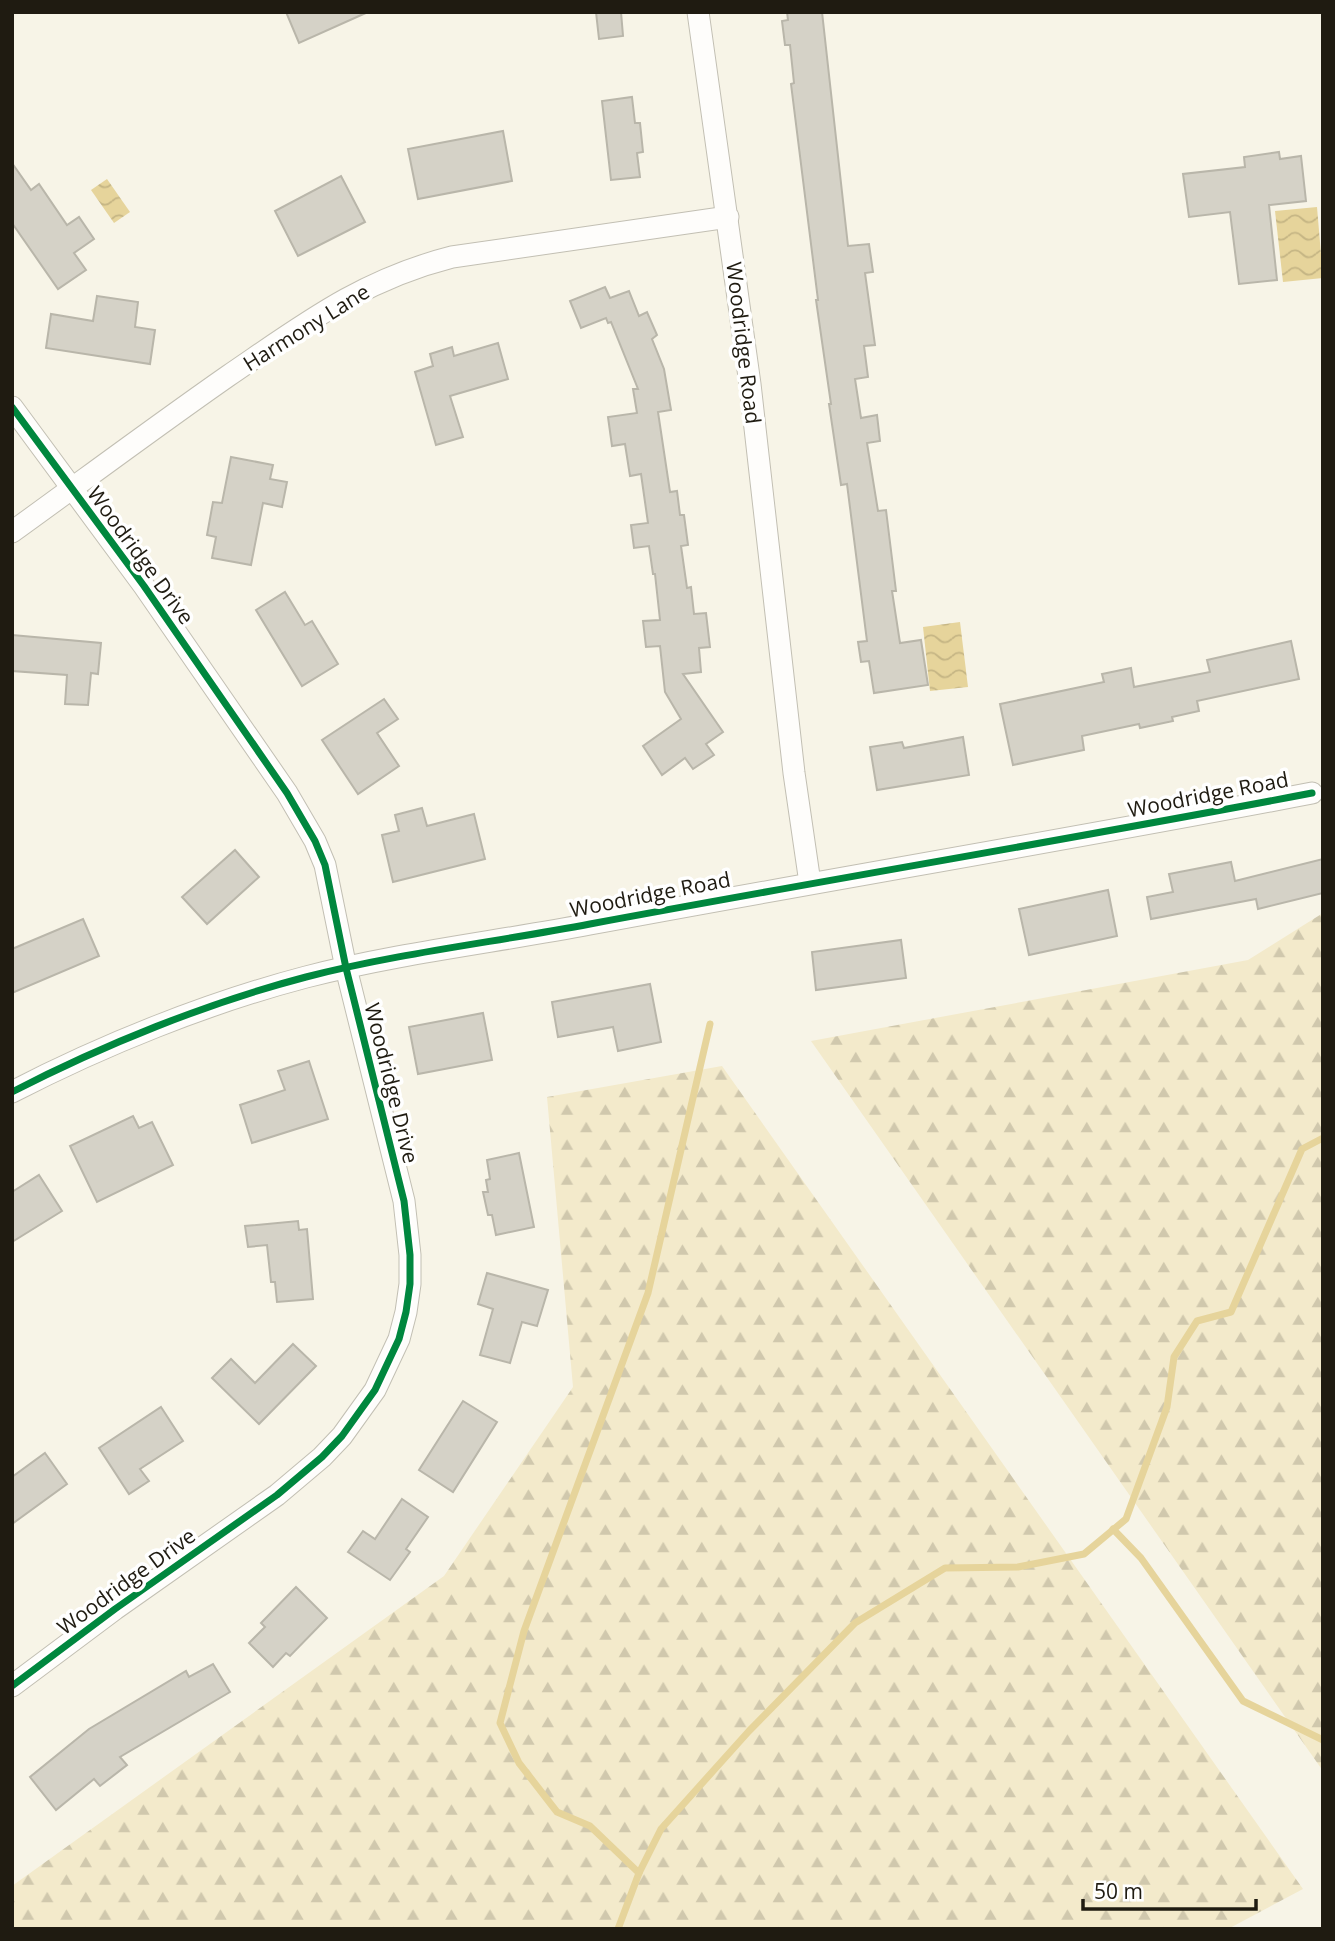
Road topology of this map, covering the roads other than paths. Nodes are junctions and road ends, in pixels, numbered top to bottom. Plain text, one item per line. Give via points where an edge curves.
1 (698, 12) edge
2 (728, 217) junction
3 (12, 407) edge
4 (72, 489) junction
5 (12, 532) edge
6 (1312, 793) dead end
7 (810, 883) junction
8 (346, 968) junction
9 (12, 1092) edge
10 (12, 1686) edge

1 - 2 street, Woodridge Road
2 - 4 street, Harmony Lane via 452,257 373,284 324,310
2 - 7 street, Woodridge Road
3 - 4 street, Woodridge Drive
4 - 5 street, Harmony Lane
4 - 8 street, Woodridge Drive via 294,804 325,865
6 - 7 street, Woodridge Road
7 - 8 street, Woodridge Road
8 - 9 street, Woodridge Road via 202,1010
8 - 10 street, Woodridge Drive via 404,1200 410,1255 406,1312 388,1366 360,1414 322,1457 277,1495

